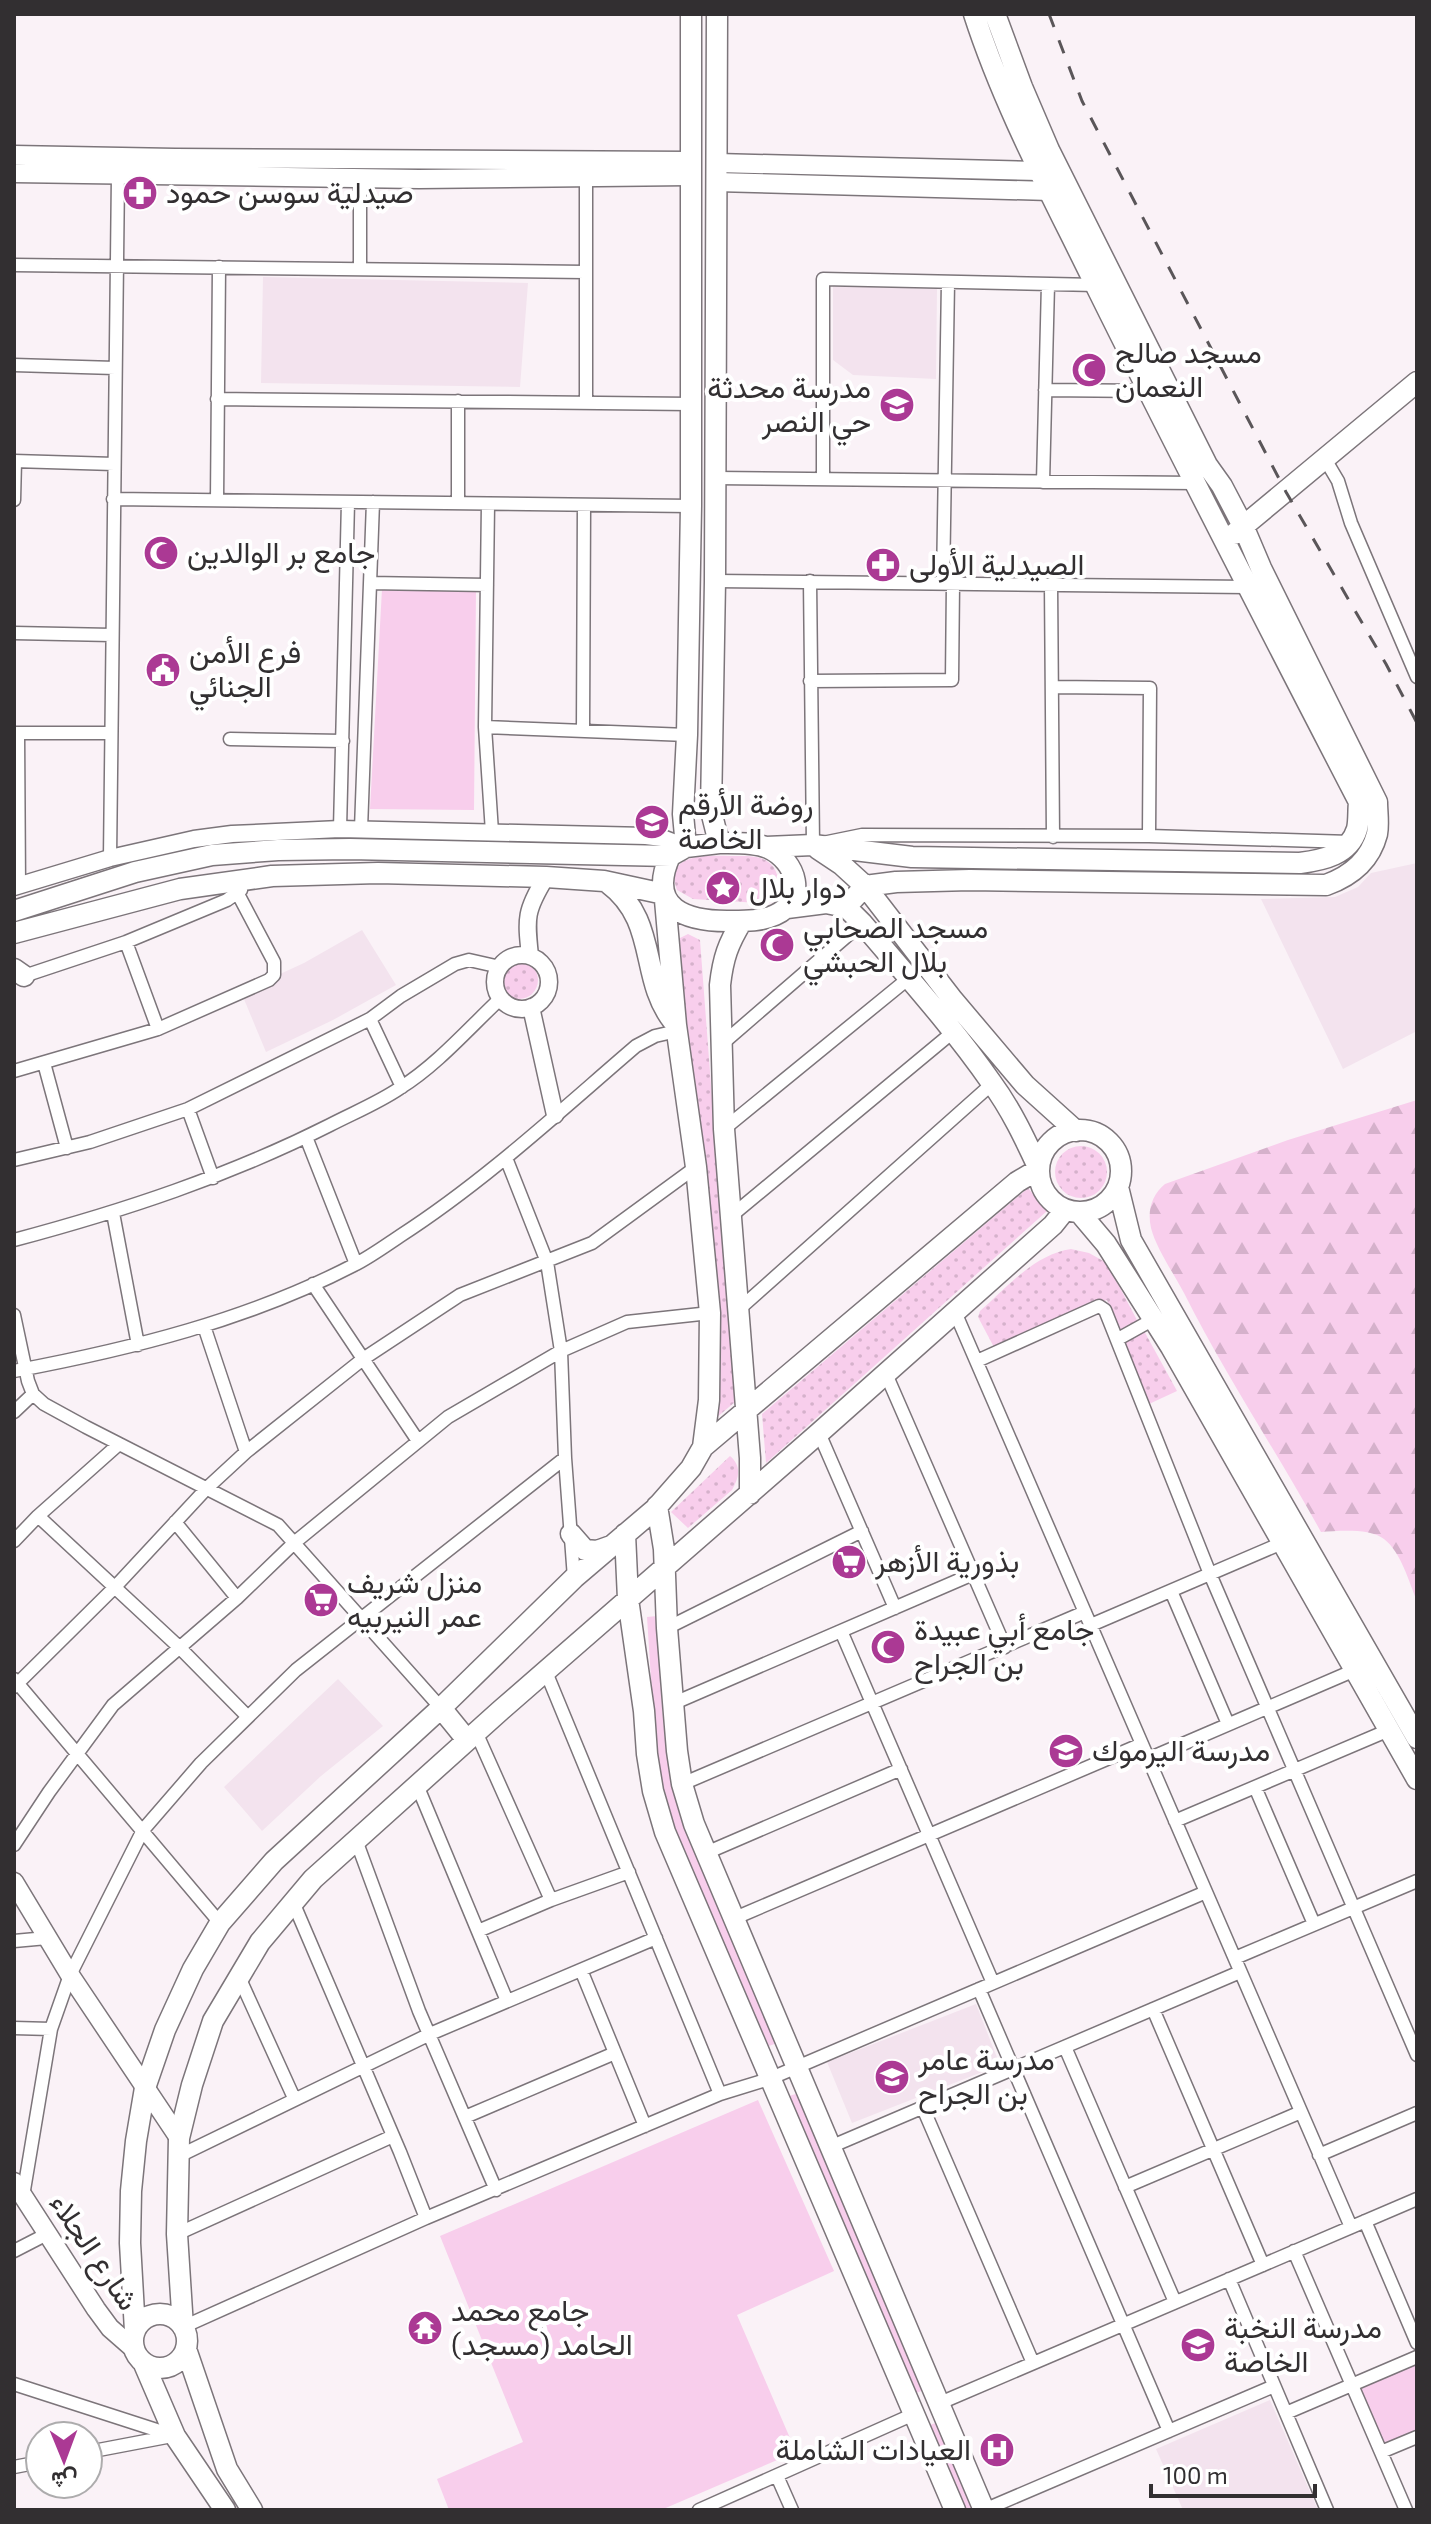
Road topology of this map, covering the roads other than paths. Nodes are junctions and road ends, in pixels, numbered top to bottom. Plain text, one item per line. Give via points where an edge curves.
1 (691, 14) edge
2 (717, 14) edge
3 (974, 14) edge
4 (995, 14) edge
5 (1014, 92) junction
6 (14, 155) edge
7 (689, 168) junction
8 (1039, 171) junction
9 (717, 172) junction
10 (14, 173) edge
11 (118, 175) junction
12 (586, 177) junction
13 (360, 179) junction
14 (1050, 191) junction
15 (14, 265) edge
16 (116, 266) junction
17 (219, 267) junction
18 (360, 269) junction
19 (585, 272) junction
20 (948, 282) junction
21 (1048, 284) junction
22 (1096, 285) junction
23 (1129, 331) junction
24 (14, 365) edge
25 (115, 368) junction
26 (1417, 382) edge
27 (1045, 390) junction
28 (1148, 391) junction
29 (217, 399) junction
30 (458, 401) junction
31 (586, 403) junction
32 (691, 404) junction
33 (1325, 459) junction
34 (14, 461) edge
35 (114, 464) junction
36 (715, 478) junction
37 (823, 479) junction
38 (945, 481) junction
39 (1043, 482) junction
40 (1195, 483) junction
41 (113, 499) junction
42 (14, 500) edge
43 (217, 500) junction
44 (348, 502) junction
45 (373, 502) junction
46 (458, 503) junction
47 (488, 504) junction
48 (584, 505) junction
49 (691, 506) junction
50 (1244, 528) junction
51 (1224, 540) junction
52 (715, 581) junction
53 (810, 581) junction
54 (370, 583) junction
55 (948, 583) junction
56 (1051, 584) junction
57 (487, 585) junction
58 (1248, 587) junction
59 (14, 633) edge
60 (112, 635) junction
61 (1417, 677) edge
62 (810, 681) junction
63 (1052, 687) junction
64 (485, 727) junction
65 (583, 730) junction
66 (16, 733) edge
67 (110, 733) junction
68 (687, 735) junction
69 (230, 739) dead end
70 (343, 741) junction
71 (16, 798) edge
72 (340, 829) junction
73 (361, 829) junction
74 (492, 832) junction
75 (1149, 836) junction
76 (1053, 837) junction
77 (1350, 842) junction
78 (719, 843) junction
79 (813, 845) junction
80 (766, 847) junction
81 (678, 851) junction
82 (110, 858) junction
83 (546, 877) junction
84 (604, 881) junction
85 (243, 885) junction
86 (17, 886) edge
87 (865, 886) junction
88 (665, 897) junction
89 (846, 907) junction
90 (787, 908) junction
91 (14, 911) edge
92 (742, 921) junction
93 (862, 923) junction
94 (14, 933) edge
95 (126, 942) junction
96 (530, 956) junction
97 (500, 967) junction
98 (17, 975) edge
99 (909, 978) junction
100 (501, 998) junction
101 (531, 1007) junction
102 (370, 1019) junction
103 (677, 1028) junction
104 (158, 1029) junction
105 (953, 1032) junction
106 (722, 1044) junction
107 (44, 1063) junction
108 (14, 1071) edge
109 (993, 1083) junction
110 (402, 1087) junction
111 (188, 1109) junction
112 (555, 1115) junction
113 (724, 1129) junction
114 (1076, 1131) junction
115 (306, 1137) junction
116 (67, 1148) junction
117 (506, 1158) junction
118 (14, 1160) edge
119 (696, 1167) junction
120 (1039, 1169) junction
121 (213, 1178) junction
122 (1118, 1187) junction
123 (1072, 1211) junction
124 (113, 1213) junction
125 (730, 1217) junction
126 (14, 1240) edge
127 (547, 1262) junction
128 (356, 1264) junction
129 (313, 1284) junction
130 (737, 1311) junction
131 (955, 1312) junction
132 (710, 1313) junction
133 (14, 1315) edge
134 (1154, 1319) junction
135 (204, 1326) junction
136 (1118, 1339) junction
137 (138, 1345) junction
138 (561, 1351) junction
139 (363, 1359) junction
140 (977, 1361) junction
141 (19, 1370) edge
142 (886, 1374) junction
143 (33, 1394) junction
144 (746, 1410) junction
145 (14, 1412) edge
146 (819, 1433) junction
147 (418, 1441) junction
148 (119, 1444) junction
149 (703, 1447) junction
150 (246, 1452) junction
151 (565, 1458) junction
152 (207, 1488) junction
153 (750, 1494) junction
154 (657, 1506) junction
155 (38, 1516) junction
156 (175, 1522) junction
157 (862, 1531) junction
158 (571, 1534) junction
159 (618, 1540) junction
160 (14, 1541) edge
161 (294, 1543) junction
162 (1282, 1543) junction
163 (665, 1568) junction
164 (973, 1574) junction
165 (1210, 1574) junction
166 (574, 1578) junction
167 (115, 1587) junction
168 (1171, 1591) junction
169 (237, 1598) junction
170 (628, 1599) junction
171 (895, 1608) junction
172 (1085, 1612) junction
173 (361, 1617) junction
174 (1091, 1625) junction
175 (667, 1628) junction
176 (841, 1631) junction
177 (179, 1647) junction
178 (1005, 1647) junction
179 (1355, 1670) junction
180 (546, 1672) junction
181 (15, 1683) edge
182 (872, 1703) junction
183 (672, 1704) junction
184 (441, 1708) junction
185 (1267, 1708) junction
186 (248, 1717) junction
187 (1228, 1724) junction
188 (1389, 1730) junction
189 (471, 1736) junction
190 (1417, 1738) edge
191 (1142, 1744) junction
192 (78, 1753) junction
193 (1148, 1759) junction
194 (901, 1769) junction
195 (1294, 1770) junction
196 (1417, 1779) edge
197 (682, 1784) junction
198 (417, 1785) junction
199 (1255, 1787) junction
200 (1175, 1821) junction
201 (143, 1830) junction
202 (929, 1835) junction
203 (356, 1840) junction
204 (14, 1845) edge
205 (706, 1853) junction
206 (629, 1872) junction
207 (1417, 1881) edge
208 (14, 1882) edge
209 (1206, 1892) junction
210 (551, 1900) junction
211 (293, 1902) junction
212 (1353, 1907) junction
213 (735, 1918) junction
214 (220, 1923) junction
215 (1314, 1924) junction
216 (478, 1931) junction
217 (47, 1938) junction
218 (656, 1938) junction
219 (14, 1941) edge
220 (1235, 1958) junction
221 (581, 1970) junction
222 (1240, 1972) junction
223 (70, 1975) junction
224 (239, 1977) junction
225 (993, 1983) junction
226 (979, 1989) junction
227 (507, 2001) junction
228 (1153, 2009) junction
229 (14, 2028) edge
230 (51, 2029) junction
231 (430, 2034) junction
232 (1065, 2047) junction
233 (615, 2053) junction
234 (1417, 2055) edge
235 (364, 2067) junction
236 (797, 2067) junction
237 (1013, 2069) junction
238 (769, 2079) junction
239 (145, 2088) junction
240 (720, 2094) junction
241 (294, 2098) junction
242 (923, 2108) junction
243 (1301, 2112) junction
244 (1417, 2113) edge
245 (465, 2117) junction
246 (645, 2126) junction
247 (393, 2136) junction
248 (179, 2147) junction
249 (830, 2147) junction
250 (1213, 2150) junction
251 (1319, 2155) junction
252 (1125, 2187) junction
253 (18, 2189) edge
254 (496, 2190) junction
255 (1417, 2199) edge
256 (426, 2218) junction
257 (1365, 2221) junction
258 (1351, 2227) junction
259 (47, 2234) junction
260 (177, 2234) junction
261 (14, 2251) edge
262 (1294, 2251) junction
263 (1263, 2265) junction
264 (1229, 2279) junction
265 (1175, 2302) junction
266 (1123, 2325) junction
267 (183, 2327) junction
268 (1417, 2343) edge
269 (137, 2348) junction
270 (186, 2349) junction
271 (1417, 2357) edge
272 (1033, 2363) junction
273 (14, 2384) edge
274 (1352, 2385) junction
275 (1274, 2386) junction
276 (940, 2403) junction
277 (1286, 2413) junction
278 (914, 2414) junction
279 (1169, 2431) junction
280 (175, 2436) junction
281 (1417, 2437) edge
282 (104, 2449) edge
283 (1381, 2452) junction
284 (777, 2476) junction
285 (225, 2510) edge
286 (252, 2510) edge
287 (699, 2510) edge
288 (792, 2510) edge
289 (955, 2510) edge
290 (984, 2510) edge
291 (1327, 2510) edge
292 (1406, 2510) edge

1 - 7 main road
2 - 9 main road
3 - 5 main road
4 - 5 main road
5 - 8 main road
5 - 23 main road via 1049,150
6 - 7 main road
7 - 12 main road
7 - 32 main road
8 - 9 main road
8 - 14 main road
9 - 14 main road
9 - 36 main road
10 - 11 main road
11 - 13 main road
11 - 16 street
12 - 13 main road
12 - 19 street
13 - 18 street
14 - 22 main road
15 - 16 street
16 - 17 street
16 - 25 street
17 - 18 street
17 - 29 street
18 - 19 street
19 - 31 street
20 - 21 street
20 - 37 street via 823,279
20 - 38 street
21 - 22 street
21 - 27 street
22 - 23 main road
23 - 28 main road
23 - 50 main road
24 - 25 street
25 - 35 street
26 - 33 main road
27 - 28 street
27 - 39 street
28 - 40 main road
29 - 30 street
29 - 43 street
30 - 31 street
30 - 46 street
31 - 32 street
32 - 49 main road
33 - 50 main road
33 - 61 street
34 - 35 street
34 - 42 street
35 - 41 street
36 - 37 street
36 - 52 main road
37 - 38 street
38 - 39 street
38 - 55 street
39 - 40 street
40 - 51 main road
41 - 43 street
41 - 60 street
43 - 44 street
44 - 45 street
44 - 70 street
45 - 46 street
45 - 54 street
46 - 47 street
47 - 48 street
47 - 57 street
48 - 49 street
48 - 65 street
49 - 68 main road
50 - 51 main road
50 - 87 main road via 1377,802 1377,833 1362,864 1347,878 1326,885 970,880
51 - 58 main road
52 - 53 street
52 - 78 main road via 711,811
53 - 55 street
53 - 62 street
54 - 57 street
54 - 73 street
55 - 56 street
55 - 62 street via 952,680
56 - 58 street
56 - 63 street
57 - 64 street
58 - 77 main road via 1359,802
59 - 60 street
60 - 67 street
62 - 79 street
63 - 75 street via 1150,688
63 - 76 street
64 - 65 street
64 - 74 street
65 - 68 street
66 - 67 street
66 - 71 street
67 - 82 street
68 - 81 main road
69 - 70 street
70 - 72 street
71 - 86 street
72 - 73 street
72 - 82 street via 194,839
73 - 74 street
74 - 81 street via 646,836 662,838
75 - 76 street
75 - 77 street
76 - 79 street via 862,835
77 - 79 main road via 1329,859 1300,863 912,857
78 - 80 main road
78 - 81 main road
79 - 80 main road
79 - 87 main road
80 - 90 main road via 793,869 796,886
81 - 88 main road via 662,881
81 - 91 main road via 350,849 212,855 135,872
82 - 86 street
83 - 84 main road
83 - 85 main road via 378,873
83 - 96 street via 526,919
84 - 88 main road
84 - 103 main road via 637,918 659,997
85 - 94 main road via 180,889
85 - 95 street via 227,900
85 - 104 street via 274,962 274,975
87 - 89 main road
87 - 114 main road via 1025,1085
88 - 92 main road via 675,910 693,917
88 - 103 main road
89 - 90 main road via 826,903
89 - 93 main road
90 - 92 main road via 774,916
92 - 106 main road via 722,963
93 - 99 main road
93 - 106 street
95 - 98 street
95 - 104 street
96 - 97 street via 513,956
96 - 101 street via 544,965 549,981 545,997
97 - 100 street via 495,983
97 - 102 street via 469,960 455,964
99 - 105 main road
99 - 113 street
100 - 101 street via 515,1008
100 - 110 street
101 - 112 street
102 - 110 street
102 - 111 street
103 - 112 street via 636,1046
103 - 119 main road
104 - 107 street
105 - 109 main road
105 - 125 street
106 - 113 main road
107 - 108 street
107 - 116 street
109 - 120 main road
109 - 130 street
110 - 115 street
111 - 116 street
111 - 121 street
112 - 117 street
113 - 125 main road
114 - 120 main road via 1048,1145
114 - 122 main road via 1095,1133 1115,1149 1120,1161
115 - 121 street
115 - 128 street
116 - 118 street
117 - 127 street
117 - 128 street via 445,1207
119 - 127 street via 592,1243
119 - 132 main road
120 - 123 main road via 1045,1193
120 - 144 main road
121 - 124 street
122 - 123 main road via 1103,1206
122 - 190 main road via 1131,1240
123 - 131 main road
123 - 134 main road via 1106,1244
124 - 126 street
124 - 137 street
125 - 130 main road
127 - 138 street
127 - 139 street via 460,1295
128 - 129 street
129 - 135 street
129 - 139 street
130 - 144 main road
131 - 140 street
131 - 142 main road
132 - 138 street via 627,1322
132 - 149 main road
133 - 141 street
134 - 136 street
134 - 162 main road
135 - 137 street
135 - 150 street
136 - 140 street via 1099,1306
136 - 165 street
137 - 141 street
138 - 147 street via 448,1417
138 - 151 street
139 - 147 street
139 - 150 street
140 - 172 street
141 - 143 street
142 - 146 main road
142 - 164 street
143 - 145 street
143 - 148 street
144 - 149 main road
144 - 153 main road
146 - 153 main road
146 - 157 street
147 - 161 street
148 - 152 street
148 - 155 street
149 - 154 main road
150 - 152 street
151 - 158 street
151 - 173 street
152 - 156 street
152 - 161 street via 278,1525
153 - 163 main road
154 - 159 main road
154 - 163 main road
155 - 160 street
155 - 167 street
156 - 167 street
156 - 169 street
157 - 171 street
157 - 175 street
158 - 159 main road via 585,1550 597,1551
158 - 166 street
159 - 166 main road
159 - 170 main road
161 - 169 street
161 - 173 street
162 - 165 street
162 - 179 main road
163 - 170 main road
163 - 175 main road
164 - 171 street
164 - 178 street
165 - 168 street
165 - 185 street
166 - 184 main road
167 - 177 street
167 - 181 street
168 - 174 street
168 - 187 street
169 - 177 street
170 - 180 main road
170 - 238 main road via 647,1754 665,1832
171 - 176 street
172 - 174 street
172 - 178 street
173 - 184 street
173 - 186 street
174 - 191 street
175 - 183 main road
176 - 182 street
176 - 183 street
177 - 186 street
177 - 192 street via 113,1705
178 - 182 street
179 - 185 street
179 - 188 main road
180 - 189 main road
180 - 206 street
181 - 192 street
182 - 194 street
182 - 197 street
183 - 197 main road
184 - 189 main road
184 - 214 main road via 274,1861
185 - 187 street
185 - 195 street
186 - 201 street
187 - 193 street
188 - 195 street
188 - 196 main road
189 - 198 main road
189 - 210 street
191 - 193 street
191 - 202 street
192 - 201 street
192 - 204 street
193 - 200 street
194 - 202 street
194 - 205 street
195 - 199 street
195 - 212 street
197 - 205 main road
198 - 203 main road
198 - 216 street
199 - 200 street
199 - 215 street
200 - 209 street
201 - 214 street
201 - 223 street
202 - 213 street
202 - 225 street
203 - 211 main road
203 - 231 street
205 - 213 main road
206 - 210 street
206 - 218 street
207 - 212 street
208 - 217 main road
209 - 220 street
209 - 225 street
210 - 216 street
211 - 224 main road
211 - 235 street
212 - 215 street
212 - 234 street
213 - 236 main road
214 - 239 main road via 165,2030
215 - 220 street
216 - 227 street
217 - 219 street
217 - 223 main road
218 - 221 street
218 - 240 street
220 - 222 street
221 - 227 street
221 - 233 street
222 - 228 street
222 - 243 street
223 - 230 street
223 - 239 main road
224 - 241 street
224 - 248 main road via 213,2021
225 - 226 street
226 - 236 street
226 - 237 street
227 - 231 street
228 - 232 street
228 - 250 street
229 - 230 street
230 - 253 street
231 - 235 street
231 - 245 street
232 - 237 street
232 - 252 street
233 - 245 street
233 - 246 street
235 - 241 street
235 - 247 street
236 - 238 street
236 - 249 main road
237 - 242 street
237 - 266 street
238 - 240 street
238 - 278 main road
239 - 248 main road
239 - 269 main road via 131,2191
240 - 246 street
241 - 248 street
242 - 249 street
242 - 272 street
243 - 250 street
243 - 251 street
244 - 251 street
245 - 254 street
246 - 254 street
247 - 256 street
247 - 260 street
248 - 260 main road
249 - 276 main road
250 - 252 street
250 - 263 street
251 - 258 street
252 - 265 street
253 - 259 main road, شارع الجلاء
254 - 256 street
255 - 257 street
256 - 267 street
257 - 258 street
257 - 268 street
258 - 262 street
259 - 261 street
259 - 269 main road, شارع الجلاء via 110,2328
260 - 267 main road
262 - 263 street
262 - 274 street
263 - 264 street
264 - 265 street
264 - 275 street
265 - 266 street
266 - 272 street
266 - 279 street
267 - 269 main road via 170,2316 154,2315 139,2324
267 - 270 main road
269 - 270 main road via 152,2368 177,2363
269 - 280 main road
270 - 286 main road via 227,2469
271 - 274 street
272 - 276 street
273 - 280 street
274 - 277 street
274 - 283 street
275 - 277 street
275 - 279 street
276 - 278 main road via 921,2396
276 - 290 main road
277 - 291 street
278 - 284 street
278 - 289 main road
279 - 290 street
280 - 282 street
280 - 285 main road
281 - 283 street
283 - 292 street
284 - 287 street
284 - 288 street

